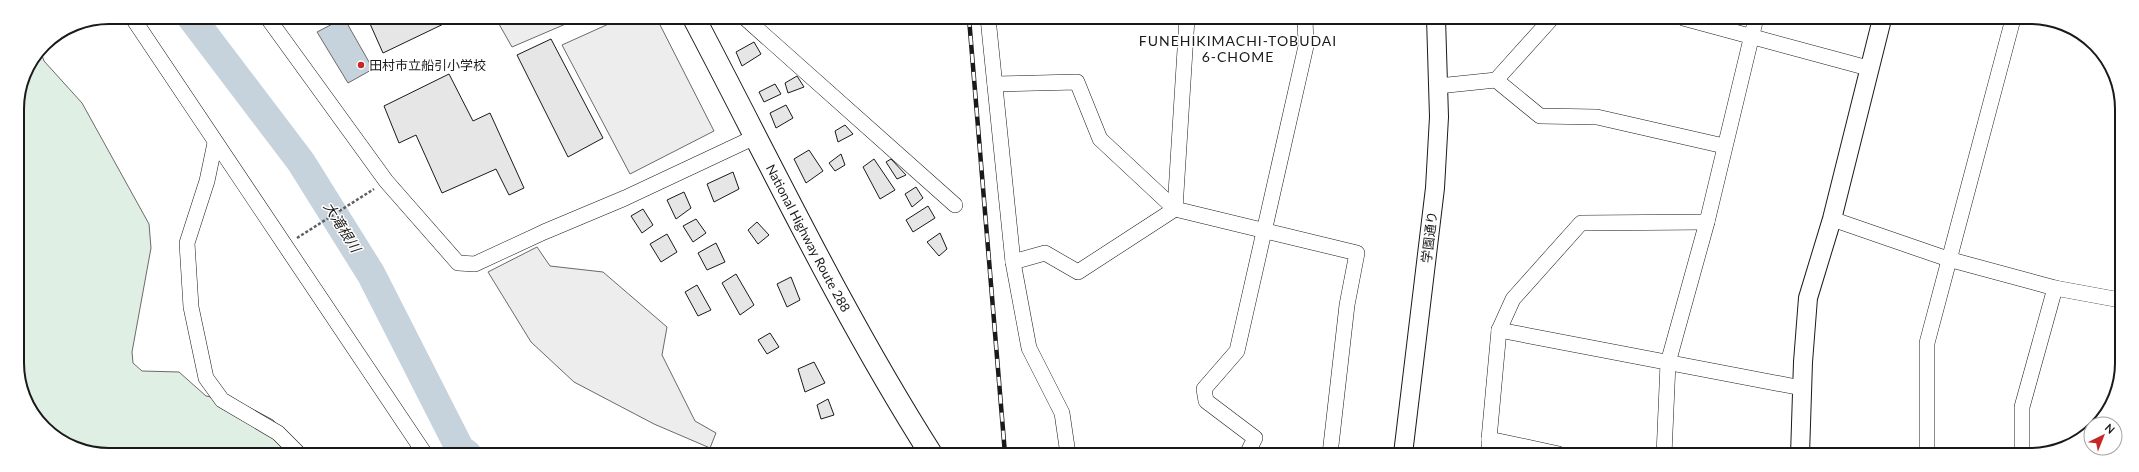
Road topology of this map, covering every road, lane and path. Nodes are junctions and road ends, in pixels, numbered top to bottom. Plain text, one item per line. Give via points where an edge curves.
1 (137, 24) edge
2 (272, 24) edge
3 (697, 24) edge
4 (752, 24) edge
5 (989, 24) edge
6 (1187, 24) edge
7 (1305, 24) edge
8 (1436, 24) edge
9 (1547, 24) edge
10 (1704, 24) edge
11 (1754, 24) edge
12 (1881, 24) edge
13 (2012, 24) edge
14 (1751, 37) junction
15 (1868, 68) junction
16 (1496, 80) junction
17 (995, 84) junction
18 (1438, 86) junction
19 (755, 137) junction
20 (215, 143) junction
21 (1724, 146) junction
22 (368, 194) dead end
23 (955, 205) dead end
24 (1175, 209) junction
25 (1832, 219) junction
26 (1706, 222) junction
27 (310, 231) dead end
28 (1264, 232) junction
29 (1948, 259) junction
30 (1013, 262) junction
31 (2055, 288) junction
32 (2115, 299) edge
33 (1499, 330) junction
34 (1668, 363) junction
35 (1802, 388) junction
36 (1489, 439) junction
37 (293, 448) edge
38 (421, 448) edge
39 (927, 448) edge
40 (1067, 448) edge
41 (1250, 448) edge
42 (1331, 448) edge
43 (1404, 448) edge
44 (1489, 448) edge
45 (1531, 448) edge
46 (1664, 448) edge
47 (1800, 448) edge
48 (1926, 448) edge
49 (2022, 448) edge

1 - 20 street
2 - 19 street via 386,181 458,263 476,264
3 - 19 highway, National Highway Route 288
4 - 23 street
5 - 17 street
6 - 24 street
7 - 28 street via 1306,46
8 - 18 street, 学園通り
9 - 16 street
10 - 14 street
11 - 14 street
12 - 15 street
13 - 29 street
14 - 15 street
14 - 21 street
15 - 25 street
16 - 18 street
16 - 21 street via 1540,116 1597,117
17 - 24 street via 1077,82 1100,139
17 - 30 street
18 - 43 street, 学園通り via 1435,188
19 - 39 highway, National Highway Route 288 via 868,348
20 - 37 street via 207,181 187,243 191,307 206,378 222,400 278,433
20 - 38 street
21 - 26 street
22 - 27 path
24 - 28 street
24 - 30 street via 1078,272 1045,253
25 - 29 street
25 - 35 street via 1808,298
26 - 33 street via 1581,223 1513,299
26 - 34 street
28 - 41 street via 1237,351 1204,389 1206,401 1255,438
28 - 42 street via 1357,253 1347,305
29 - 31 street
29 - 48 street via 1927,343
30 - 40 street via 1029,348 1062,413
31 - 32 street
31 - 49 street via 2022,406
33 - 34 street
33 - 36 street
34 - 35 street
34 - 46 street
35 - 47 street
36 - 44 street
36 - 45 street

